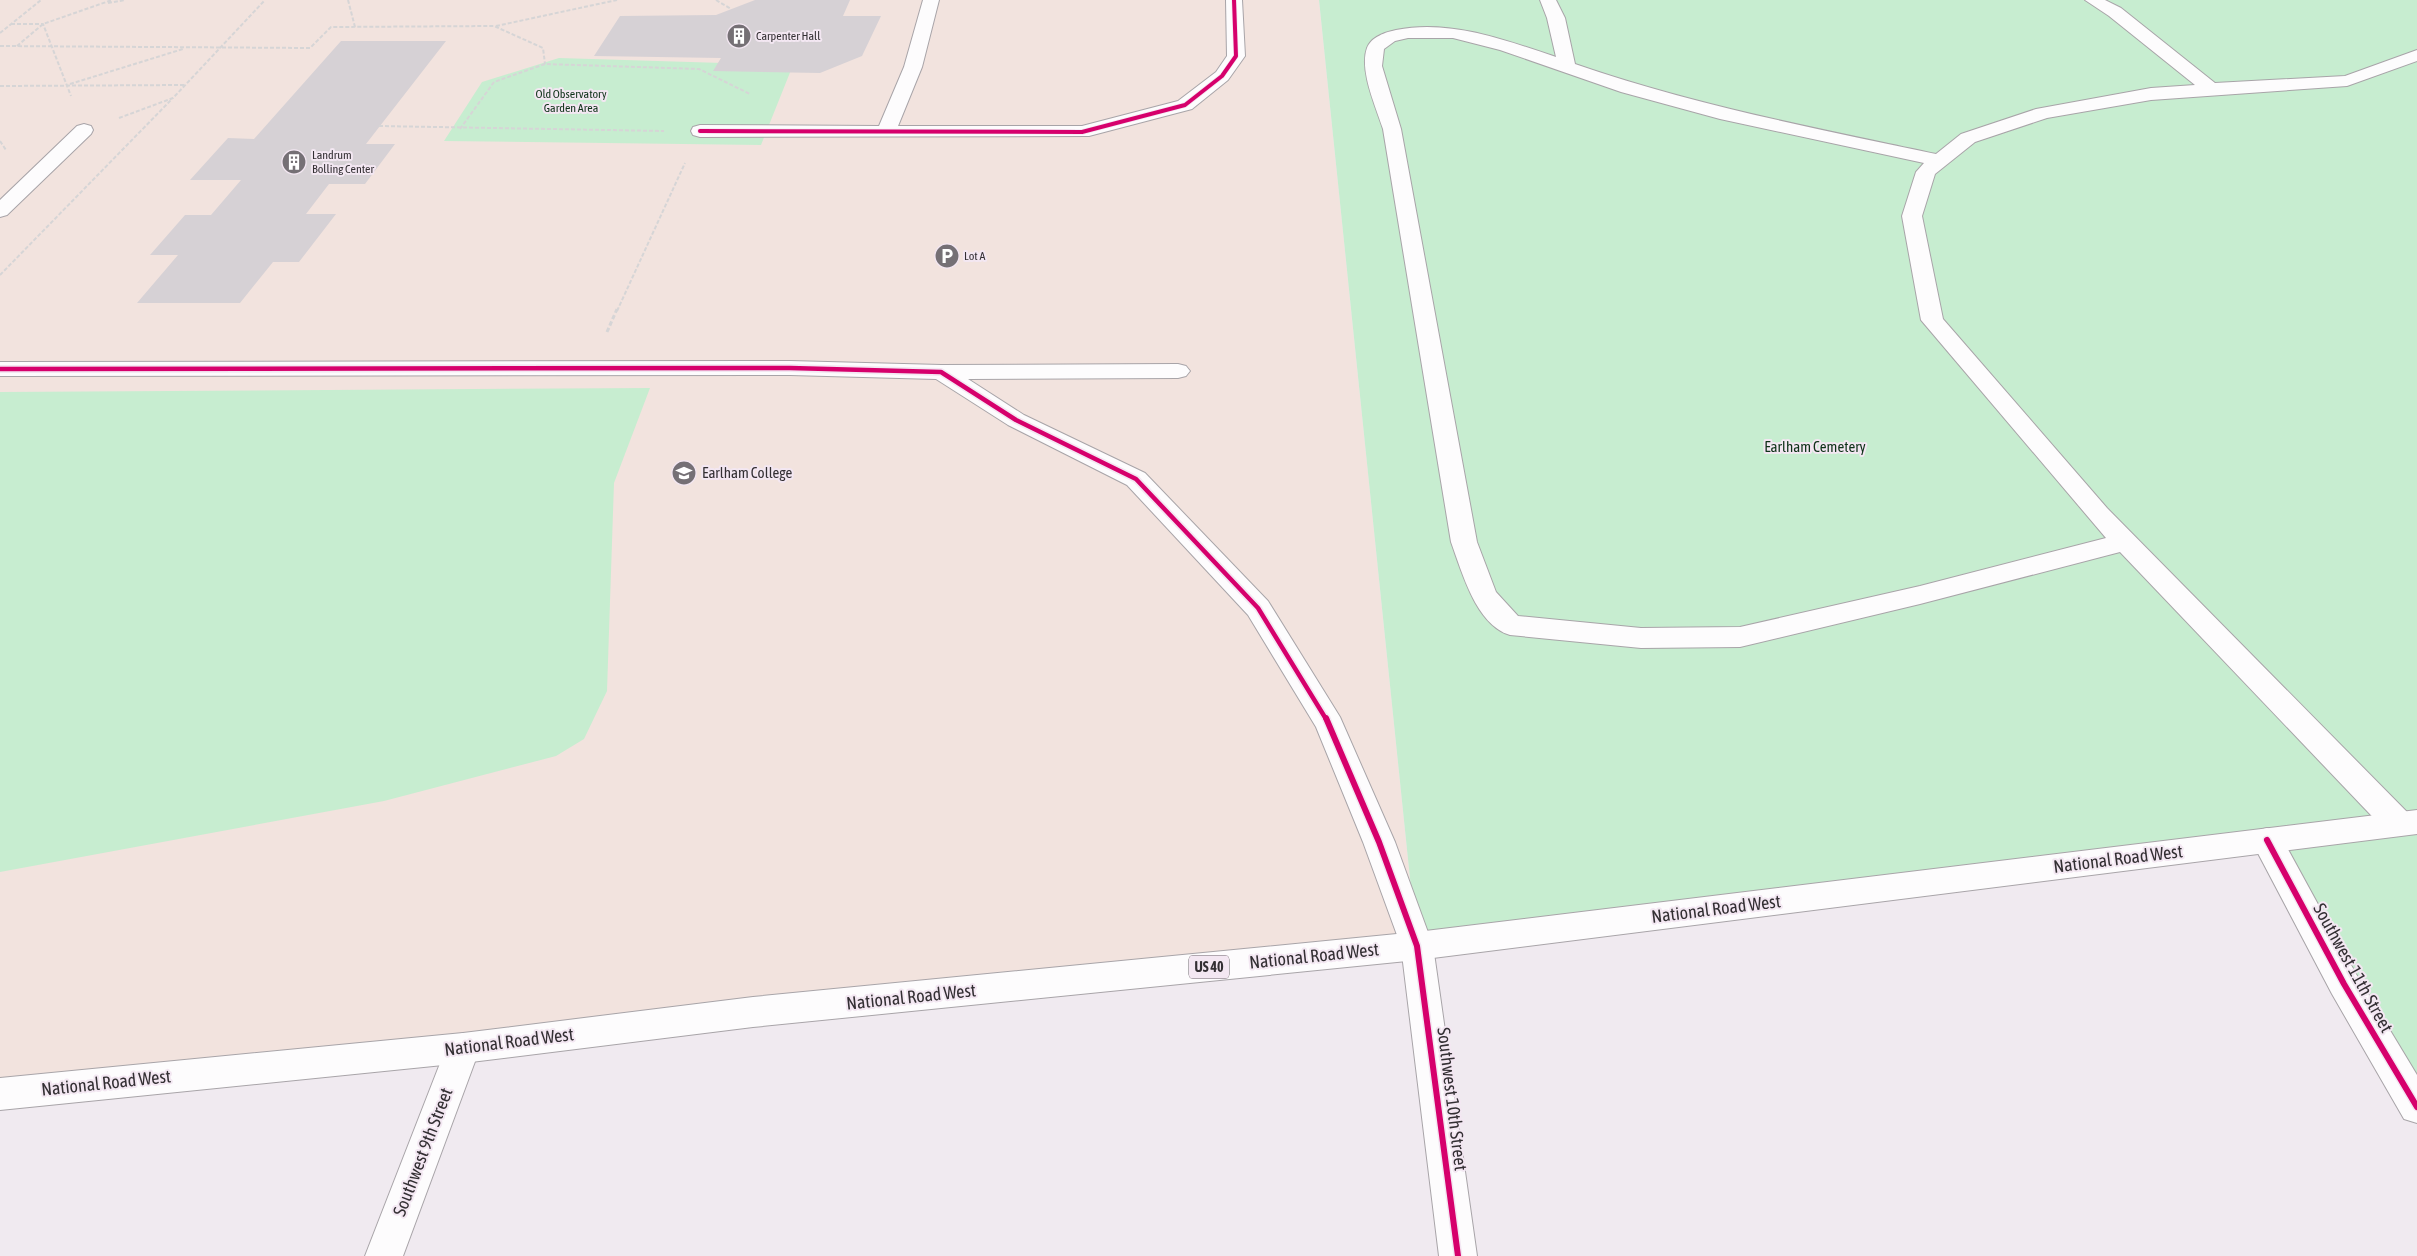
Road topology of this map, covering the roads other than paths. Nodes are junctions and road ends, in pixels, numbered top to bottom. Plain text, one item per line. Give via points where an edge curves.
1 (931, 0) edge
2 (1234, 0) edge
3 (1548, 0) edge
4 (2093, 0) edge
5 (2417, 54) edge
6 (1567, 67) junction
7 (2211, 89) junction
8 (84, 130) road end
9 (700, 131) road end
10 (886, 132) junction
11 (1940, 161) junction
12 (0, 211) edge
13 (0, 369) edge
14 (1178, 371) dead end
15 (941, 372) junction
16 (2125, 542) junction
17 (2408, 823) edge
18 (2268, 840) junction
19 (1417, 946) junction
20 (464, 1048) junction
21 (0, 1094) edge
22 (2417, 1107) edge
23 (384, 1256) edge
24 (1458, 1256) edge

1 - 10 street via 913,67
2 - 10 street via 1236,56 1222,76 1185,106 1082,132
3 - 6 street via 1556,18
4 - 7 street via 2114,12
5 - 7 street via 2347,82
6 - 11 street via 1627,88 1726,115
6 - 16 street via 1506,46 1452,33 1408,33 1389,37 1376,46 1373,66 1392,129 1464,542 1484,596 1510,625 1641,638 1740,637
7 - 11 street via 2151,94 2043,113 1968,138
8 - 12 street
9 - 10 street
11 - 16 street via 1926,172 1912,216 1932,320
13 - 15 street via 790,368
14 - 15 street
15 - 19 street, Southwest 10th Street via 1016,420 1136,479 1258,608 1330,725 1379,842
16 - 17 street
17 - 18 street, National Road West / US 40
18 - 19 street, National Road West / US 40
18 - 22 street, Southwest 11th Street via 2344,984
19 - 20 street, National Road West / US 40 via 752,1012
19 - 24 street, Southwest 10th Street
20 - 21 street, National Road West / US 40
20 - 23 street, Southwest 9th Street

